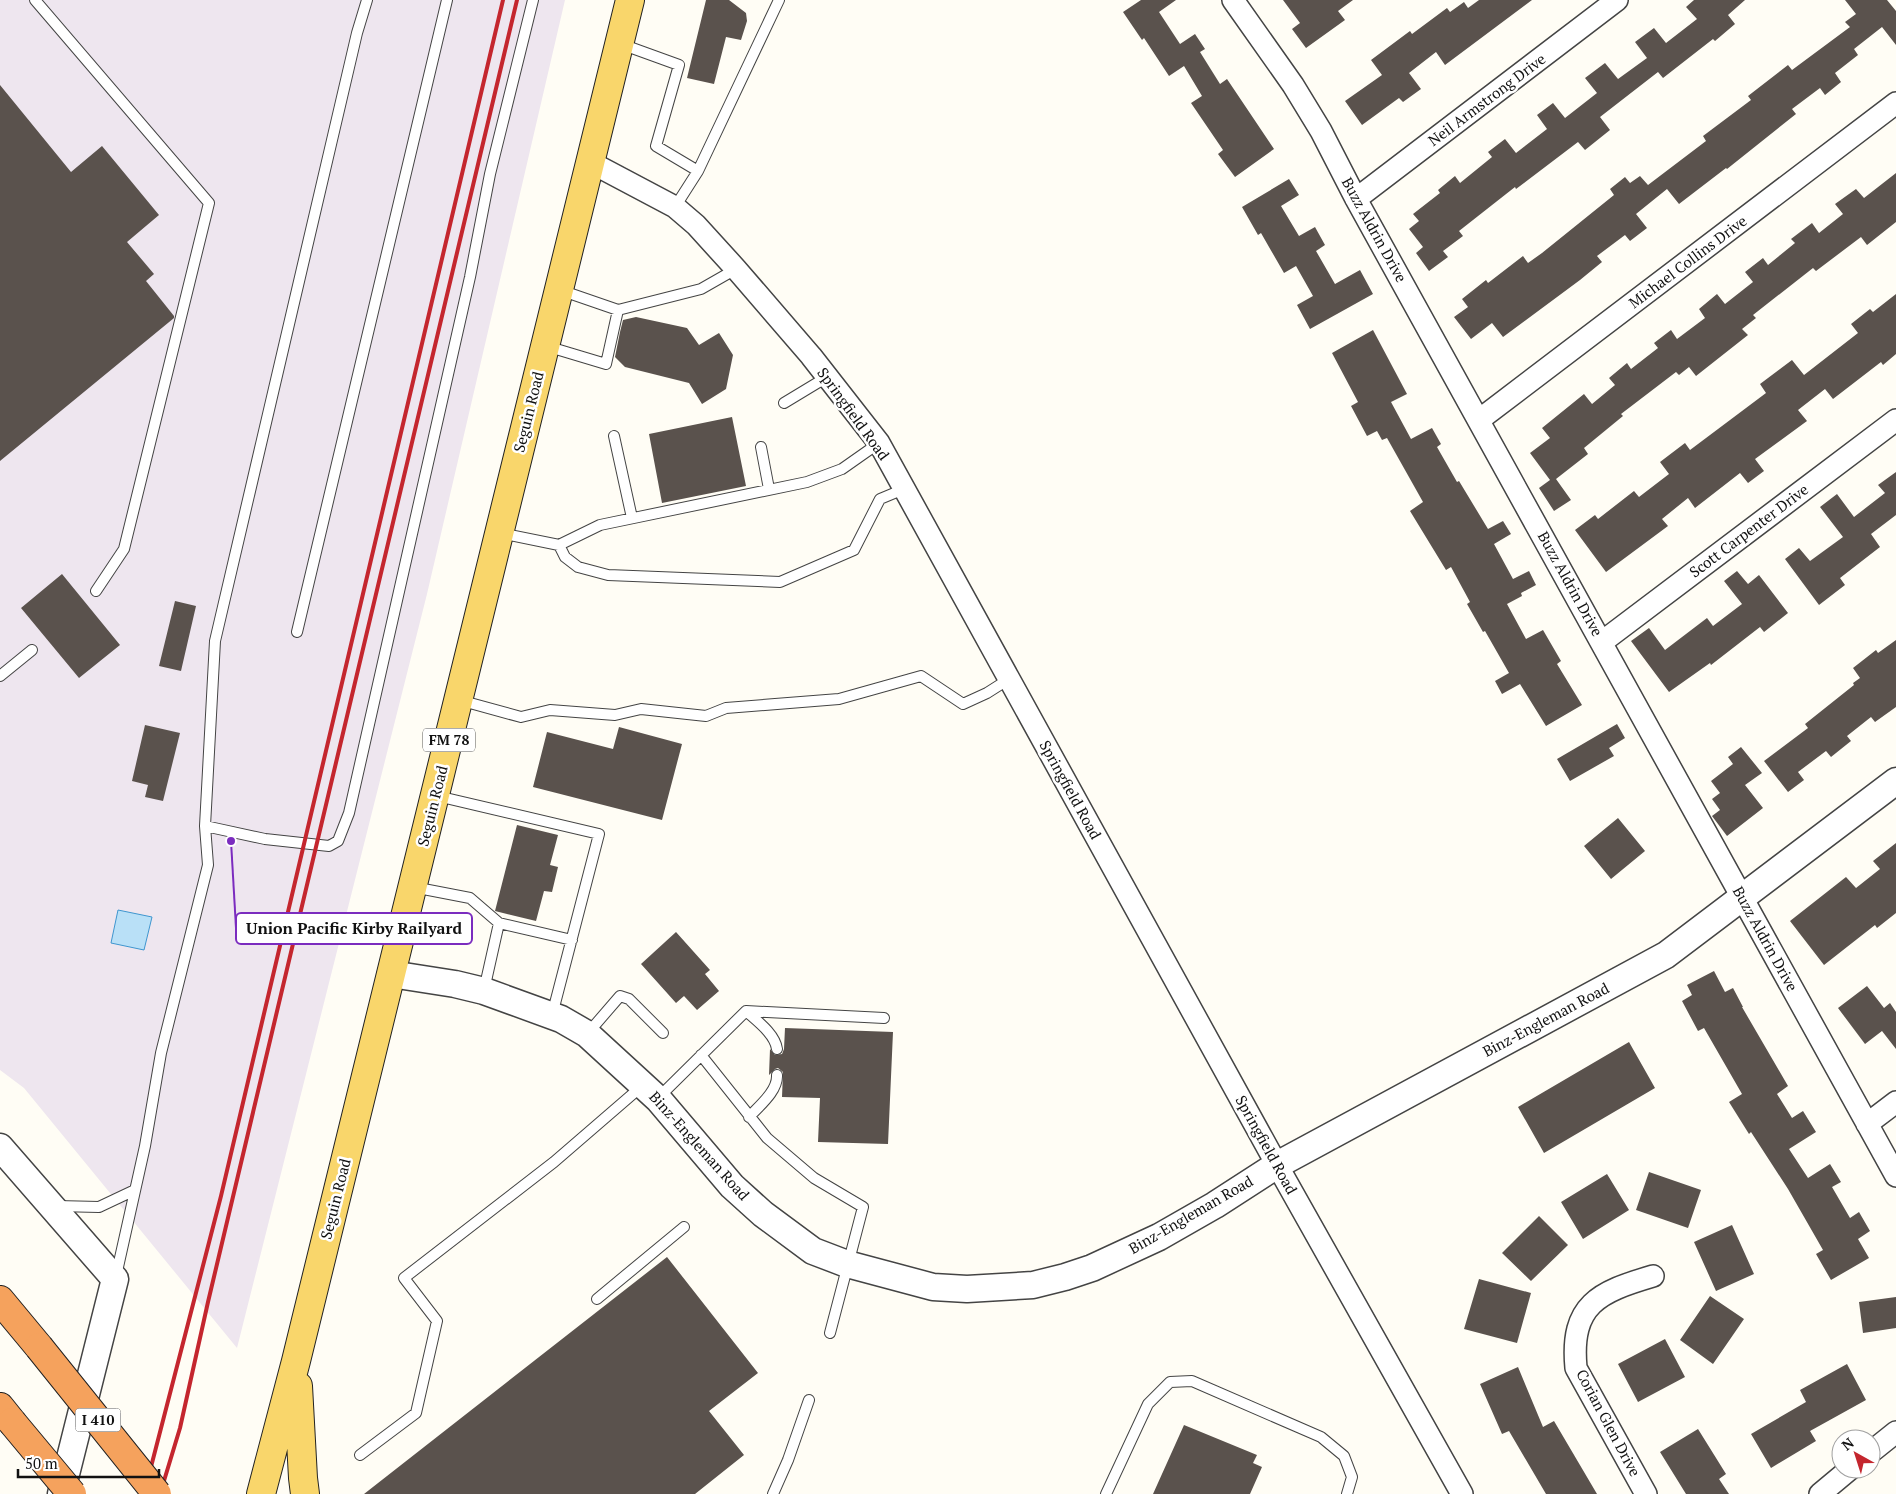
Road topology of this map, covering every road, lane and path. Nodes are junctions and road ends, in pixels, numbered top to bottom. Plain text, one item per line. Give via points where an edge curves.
1 (35, 0) edge
2 (367, 0) edge
3 (447, 0) edge
4 (533, 0) edge
5 (630, 0) edge
6 (779, 0) edge
7 (1233, 0) edge
8 (1617, 0) edge
9 (620, 44) junction
10 (1896, 104) edge
11 (590, 162) junction
12 (698, 171) junction
13 (1356, 199) junction
14 (675, 207) junction
15 (736, 269) junction
16 (559, 290) junction
17 (618, 310) junction
18 (545, 346) junction
19 (827, 377) junction
20 (784, 403) dead end
21 (1480, 420) junction
22 (1896, 420) edge
23 (614, 436) dead end
24 (879, 443) junction
25 (761, 447) dead end
26 (770, 489) junction
27 (904, 489) junction
28 (632, 518) junction
29 (499, 532) junction
30 (559, 545) junction
31 (96, 591) dead end
32 (297, 632) dead end
33 (1602, 642) junction
34 (32, 650) dead end
35 (0, 676) edge
36 (1009, 679) junction
37 (458, 700) junction
38 (1896, 781) edge
39 (435, 795) junction
40 (205, 826) junction
41 (413, 886) junction
42 (1742, 898) junction
43 (499, 923) junction
44 (572, 940) junction
45 (392, 974) junction
46 (484, 991) junction
47 (746, 1011) junction
48 (552, 1016) junction
49 (884, 1018) dead end
50 (663, 1033) dead end
51 (587, 1034) junction
52 (777, 1049) dead end
53 (701, 1055) junction
54 (777, 1075) dead end
55 (650, 1092) junction
56 (1896, 1102) edge
57 (749, 1117) junction
58 (1867, 1124) junction
59 (0, 1147) edge
60 (1277, 1165) junction
61 (1896, 1176) edge
62 (135, 1190) junction
63 (52, 1206) junction
64 (684, 1227) dead end
65 (849, 1264) junction
66 (1654, 1276) dead end
67 (115, 1279) junction
68 (597, 1299) dead end
69 (0, 1300) edge
70 (830, 1333) dead end
71 (296, 1362) junction
72 (809, 1400) dead end
73 (6, 1415) edge
74 (1896, 1432) edge
75 (1881, 1444) edge
76 (360, 1455) dead end
77 (1838, 1479) edge
78 (61, 1494) edge
79 (72, 1494) edge
80 (157, 1494) edge
81 (261, 1494) edge
82 (305, 1494) edge
83 (773, 1494) edge
84 (1106, 1494) edge
85 (1347, 1494) edge
86 (1462, 1494) edge
87 (1646, 1494) edge
88 (1820, 1494) edge

1 - 31 lane via 209,203 124,549
2 - 40 lane via 215,641
3 - 32 lane
4 - 40 lane via 490,174 470,277 356,784 338,841 329,846 265,839
5 - 9 main road, Seguin Road / FM 78
6 - 12 lane
7 - 13 street, Buzz Aldrin Drive via 1322,131
8 - 13 street, Neil Armstrong Drive
9 - 11 main road, Seguin Road / FM 78
9 - 12 lane via 678,65 656,146
10 - 21 street, Michael Collins Drive
11 - 14 street, Springfield Road
11 - 16 main road, Seguin Road / FM 78
12 - 14 lane
13 - 21 street, Buzz Aldrin Drive
14 - 15 street, Springfield Road
15 - 17 lane via 701,289
15 - 19 street, Springfield Road
16 - 17 lane
16 - 18 main road, Seguin Road / FM 78
17 - 18 lane via 606,364
18 - 29 main road, Seguin Road / FM 78
19 - 20 lane
19 - 24 street, Springfield Road
21 - 33 street, Buzz Aldrin Drive
22 - 33 street, Scott Carpenter Drive
23 - 28 lane
24 - 26 lane via 842,469 807,482
24 - 27 street, Springfield Road
25 - 26 lane
26 - 28 lane
27 - 30 lane via 880,499 854,550 780,582 608,575 578,567 565,557
27 - 36 street, Springfield Road
28 - 30 lane via 600,524
29 - 30 lane
29 - 37 main road, Seguin Road / FM 78
33 - 42 street, Buzz Aldrin Drive
34 - 35 lane
36 - 37 lane via 963,704 922,676 840,699 726,708 706,716 641,709 615,715 550,710 521,717
36 - 60 street, Springfield Road
37 - 39 main road, Seguin Road / FM 78
38 - 42 street, Binz-Engleman Road
39 - 41 main road, Seguin Road / FM 78
39 - 44 lane via 599,834
40 - 62 lane via 208,865 161,1053
41 - 43 lane via 470,898
41 - 45 main road, Seguin Road / FM 78
42 - 58 street, Buzz Aldrin Drive
42 - 60 street, Binz-Engleman Road via 1666,955
43 - 44 lane
43 - 46 lane
44 - 48 lane
45 - 46 street, Binz-Engleman Road
45 - 71 main road, Seguin Road / FM 78
46 - 48 street, Binz-Engleman Road
47 - 49 lane
47 - 52 lane via 765,1028
47 - 53 lane
48 - 51 street, Binz-Engleman Road
50 - 51 lane via 629,998 620,996
51 - 55 street, Binz-Engleman Road
53 - 55 lane
53 - 57 lane
54 - 57 lane via 768,1097
55 - 65 street, Binz-Engleman Road via 732,1186 763,1214 813,1251
55 - 76 lane via 404,1278 437,1321 416,1413
56 - 58 street
57 - 65 lane via 767,1138 814,1178 863,1207
58 - 61 street, Buzz Aldrin Drive
59 - 63 street
60 - 65 street, Binz-Engleman Road via 1215,1205 1130,1252 1065,1278 1033,1285 967,1289 934,1287
60 - 86 street, Springfield Road
62 - 63 lane via 100,1207
62 - 67 lane
63 - 67 street
64 - 68 lane
65 - 70 lane
66 - 87 street, Corian Glen Drive via 1621,1286 1595,1301 1582,1315 1574,1347 1576,1368
67 - 78 street
69 - 80 highway, I 410, bridge
71 - 81 main road, Seguin Road / FM 78
71 - 82 main road
72 - 83 lane
73 - 79 highway, bridge
74 - 75 street
77 - 88 street
84 - 85 lane via 1148,1404 1170,1382 1192,1381 1321,1437 1344,1456 1352,1477

